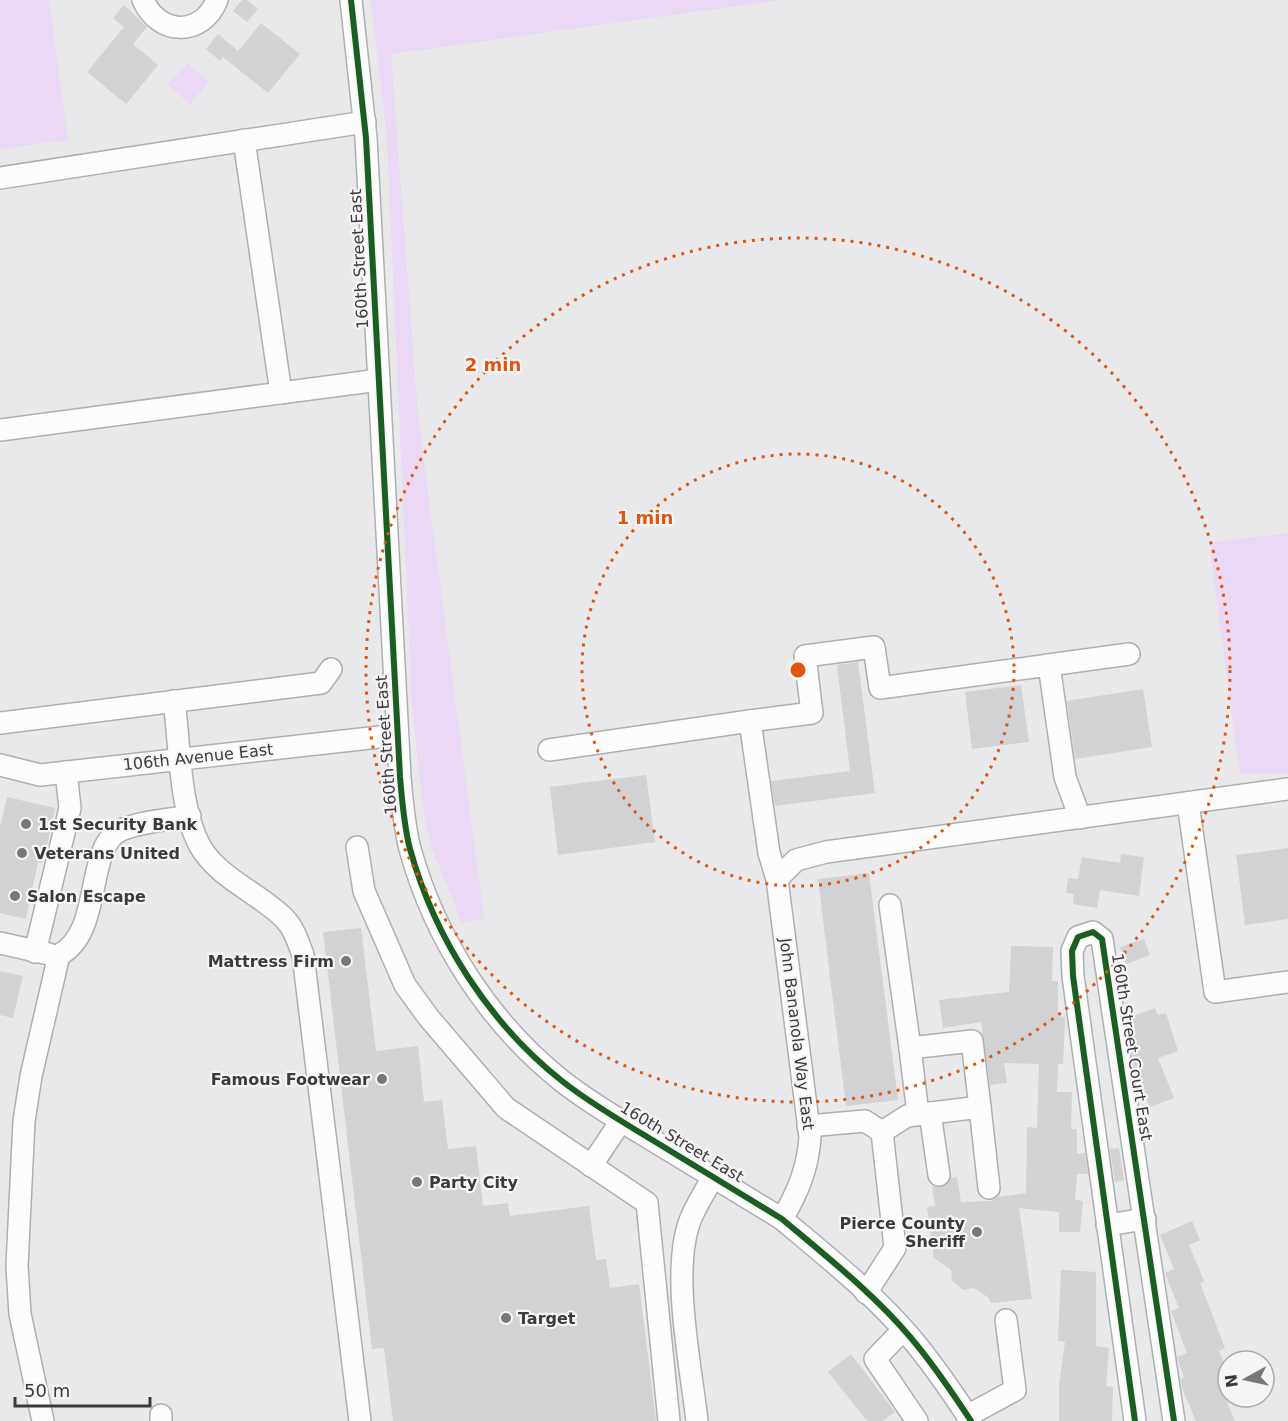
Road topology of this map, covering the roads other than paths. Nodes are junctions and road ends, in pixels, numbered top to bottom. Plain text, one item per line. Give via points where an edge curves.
1 (143, 0) edge
2 (217, 0) edge
3 (351, 0) edge
4 (364, 122) junction
5 (244, 140) junction
6 (0, 178) edge
7 (379, 380) junction
8 (281, 393) junction
9 (0, 430) edge
10 (1129, 654) dead end
11 (1049, 665) junction
12 (331, 669) dead end
13 (174, 701) junction
14 (750, 721) junction
15 (0, 723) edge
16 (397, 735) junction
17 (549, 750) dead end
18 (182, 759) junction
19 (0, 765) edge
20 (66, 772) junction
21 (1288, 789) edge
22 (1188, 803) junction
23 (190, 816) junction
24 (1080, 818) junction
25 (357, 847) dead end
26 (777, 879) junction
27 (890, 905) dead end
28 (0, 943) edge
29 (35, 952) junction
30 (59, 955) junction
31 (1288, 982) edge
32 (909, 1048) junction
33 (980, 1107) junction
34 (924, 1114) junction
35 (621, 1120) junction
36 (808, 1126) junction
37 (882, 1132) junction
38 (591, 1166) junction
39 (939, 1174) dead end
40 (713, 1176) junction
41 (989, 1188) dead end
42 (782, 1219) junction
43 (1145, 1219) junction
44 (1107, 1225) junction
45 (866, 1293) junction
46 (1006, 1320) dead end
47 (903, 1330) junction
48 (969, 1418) edge
49 (43, 1421) edge
50 (360, 1421) edge
51 (669, 1421) edge
52 (698, 1421) edge
53 (917, 1421) edge
54 (1135, 1421) edge
55 (1174, 1421) edge

1 - 2 street via 157,20 181,28 205,19
3 - 4 street, 160th Street East
4 - 5 street
4 - 7 street, 160th Street East
5 - 6 street
5 - 8 street
7 - 8 street
7 - 16 street, 160th Street East
8 - 9 street
10 - 11 street
11 - 14 street via 880,688 874,647 805,656 812,712
11 - 24 street via 1065,777
12 - 13 street via 321,683
13 - 15 street
13 - 18 street
14 - 17 street
14 - 26 street, John Bananola Way East via 769,853
16 - 18 street, 106th Avenue East
16 - 35 street, 160th Street East via 409,847 435,915 467,976 495,1016 529,1051 562,1081
18 - 20 street, 106th Avenue East
18 - 23 street
19 - 20 street, 106th Avenue East via 40,775
20 - 29 street via 70,808
21 - 22 street
22 - 24 street
22 - 31 street via 1215,992
23 - 30 street via 129,828 111,837 104,849 83,929 74,944
23 - 50 street via 201,847 215,865 285,919 296,934 303,955
24 - 26 street via 826,852 796,860
25 - 38 street via 364,891 405,985 429,1018 506,1108
26 - 36 street, John Bananola Way East
27 - 32 street
28 - 29 street
29 - 30 street
30 - 49 street via 24,1121 17,1266 20,1314
32 - 33 street via 972,1041
32 - 34 street
33 - 34 street
33 - 41 street
34 - 37 street via 907,1116
34 - 39 street
35 - 38 street
35 - 40 street, 160th Street East
36 - 37 street via 865,1121
36 - 42 street, John Bananola Way East via 805,1173
37 - 45 street via 895,1248
38 - 51 street via 647,1203
40 - 42 street, 160th Street East
40 - 52 street via 690,1219 684,1250 682,1294
42 - 45 street, 160th Street East
43 - 44 street
43 - 44 street, 160th Street Court East via 1102,939 1093,932 1078,937 1072,951 1073,976
43 - 55 street, 160th Street Court East
44 - 54 street, 160th Street Court East
45 - 47 street, 160th Street East
46 - 48 street via 1015,1390
47 - 48 street, 160th Street East
47 - 53 street via 875,1359

